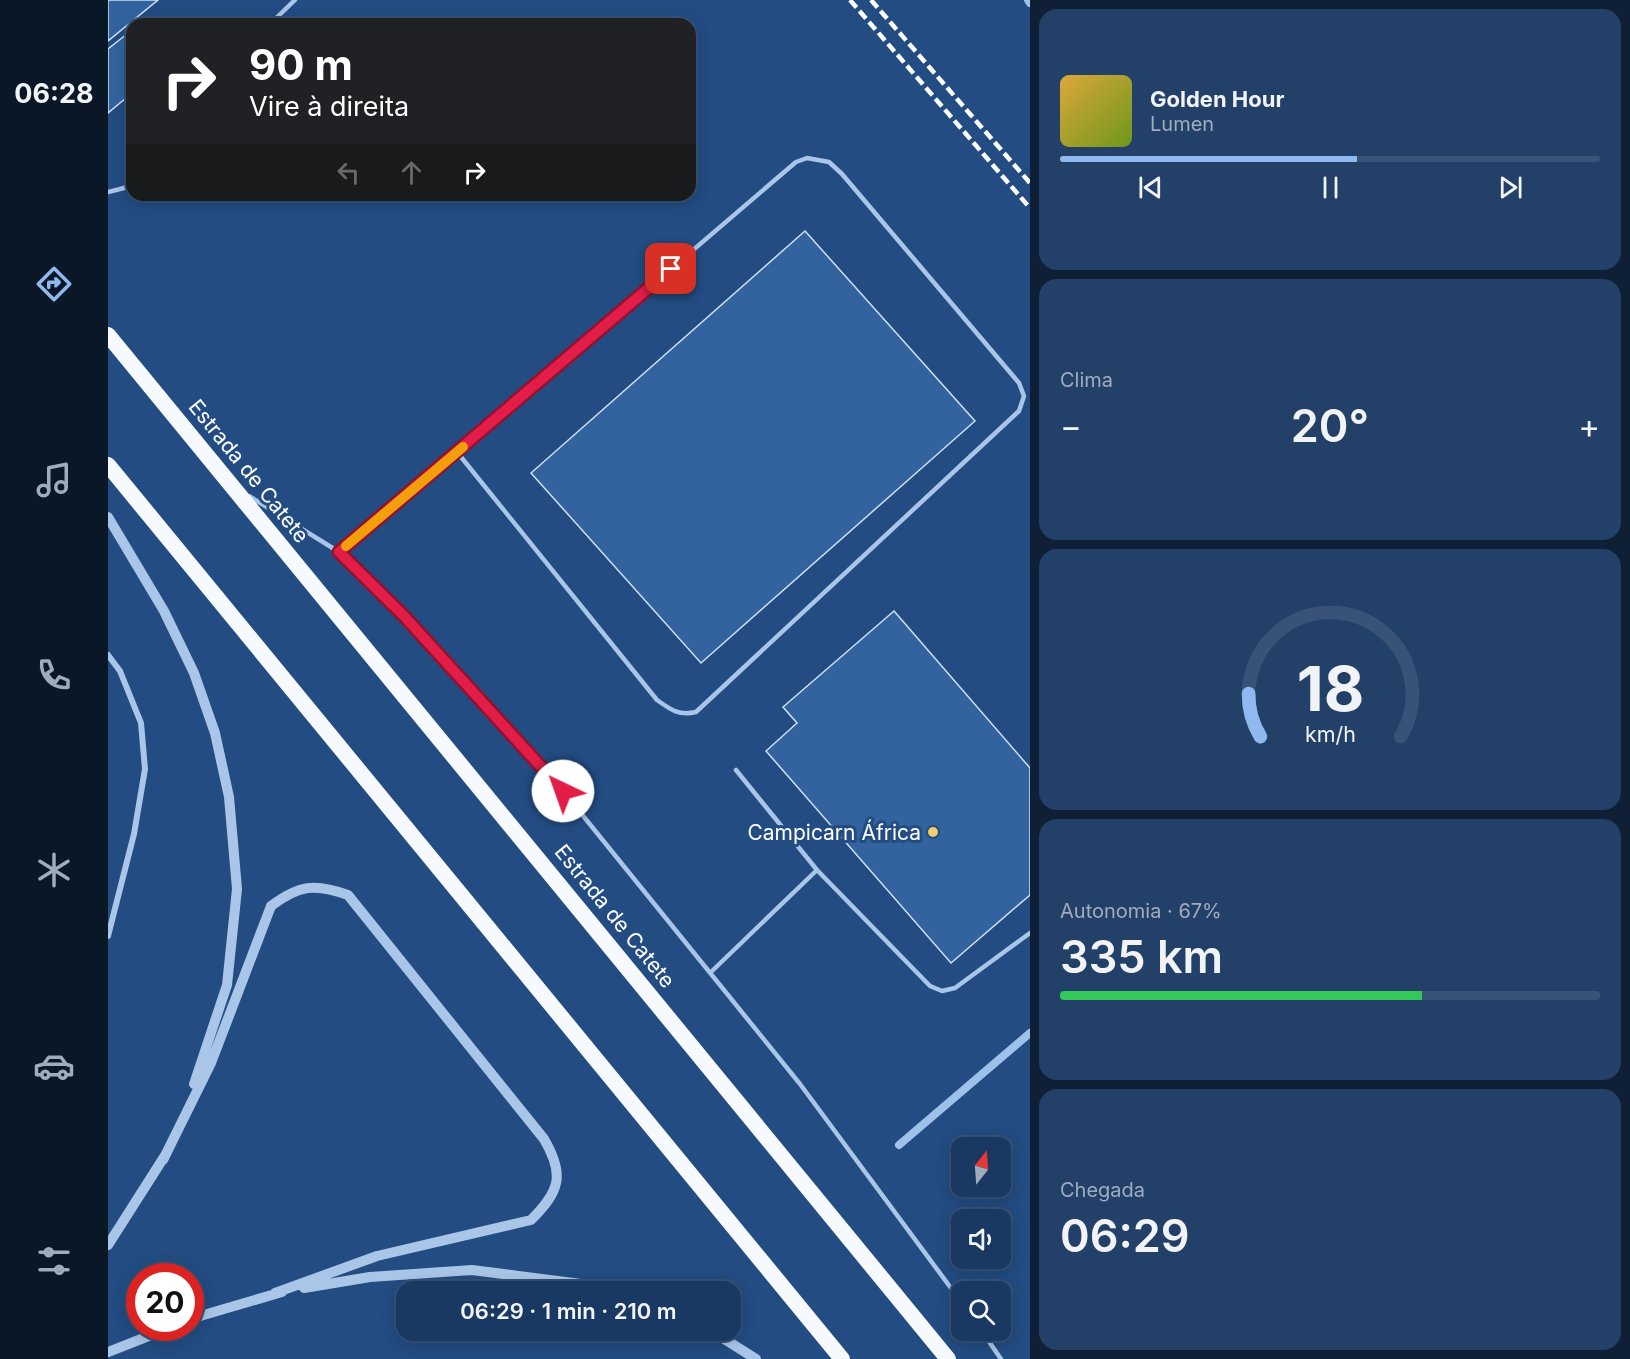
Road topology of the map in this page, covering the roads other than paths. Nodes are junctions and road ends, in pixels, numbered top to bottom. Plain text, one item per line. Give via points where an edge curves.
1 (295, 0) edge
2 (276, 18) edge
3 (126, 187) edge
4 (108, 192) edge
5 (108, 335) edge
6 (457, 452) junction
7 (108, 465) edge
8 (230, 483) junction
9 (108, 517) edge
10 (339, 552) junction
11 (108, 655) edge
12 (736, 770) dead end
13 (817, 870) junction
14 (1030, 933) edge
15 (108, 936) edge
16 (711, 972) junction
17 (163, 1160) junction
18 (108, 1245) edge
19 (559, 1281) edge
20 (951, 1288) edge
21 (275, 1293) junction
22 (204, 1315) edge
23 (137, 1341) edge
24 (727, 1341) edge
25 (989, 1341) edge
26 (108, 1353) edge
27 (756, 1359) edge
28 (842, 1359) edge
29 (948, 1359) edge
30 (1001, 1359) edge

1 - 2 lane
3 - 4 lane
5 - 8 highway, Estrada de Catete
6 - 6 lane via 796,162 807,158 829,162 842,174 1019,383 1024,396 1019,411 696,712 684,715 657,700
6 - 10 lane
7 - 28 highway
8 - 10 lane
8 - 29 highway, Estrada de Catete
9 - 17 street via 164,611 205,703 229,797 237,889 227,985 197,1076
10 - 16 lane via 404,616 563,791
11 - 15 street via 120,671 141,723 145,769 134,834
12 - 13 lane
13 - 14 lane via 930,986 942,991 955,988
13 - 16 lane
16 - 20 lane via 807,1093
17 - 18 street
17 - 21 street via 211,1063 272,906 288,893 309,887 348,895 544,1139 555,1157 557,1180 549,1202 531,1220 376,1256
19 - 21 street via 472,1270 370,1277
21 - 22 street
23 - 26 street
24 - 27 street
25 - 30 lane

